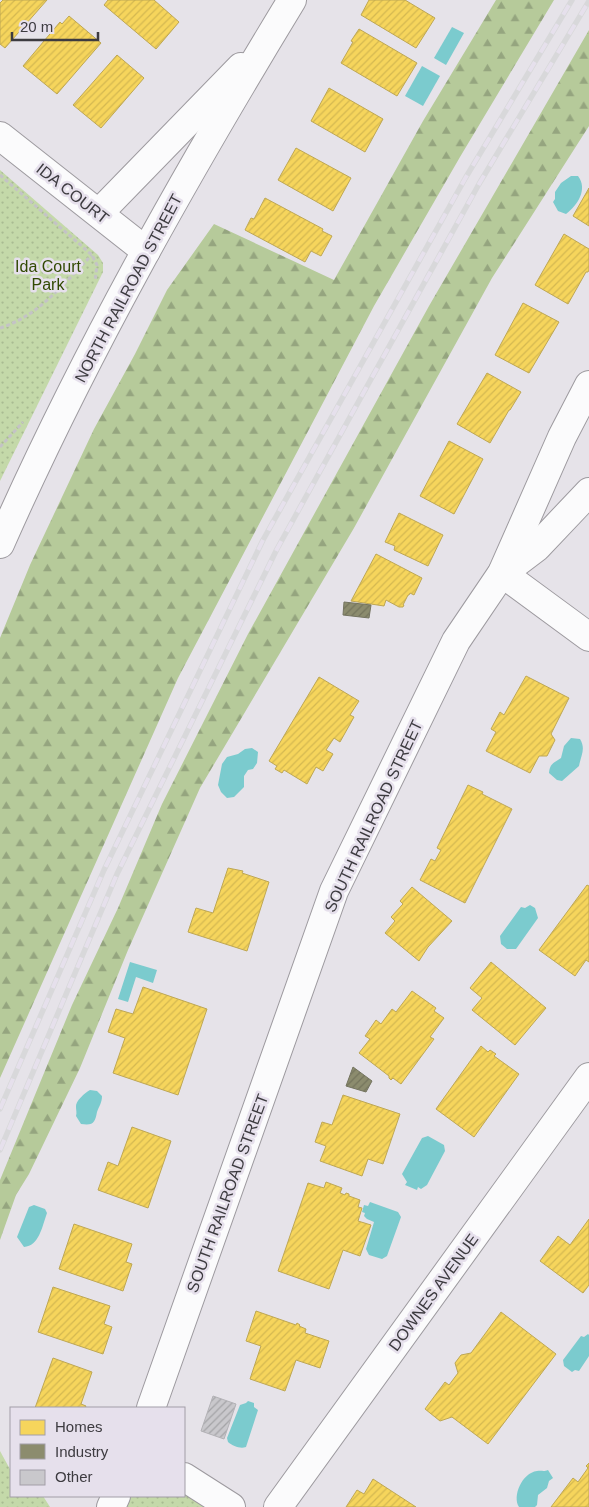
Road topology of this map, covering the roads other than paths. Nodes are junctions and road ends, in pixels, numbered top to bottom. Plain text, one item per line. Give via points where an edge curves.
1 (292, 0) edge
2 (269, 38) junction
3 (0, 136) edge
4 (99, 213) junction
5 (146, 251) junction
6 (589, 385) edge
7 (589, 492) edge
8 (0, 544) edge
9 (502, 573) junction
10 (589, 636) edge
11 (589, 1077) edge
12 (151, 1407) edge
13 (185, 1479) edge
14 (231, 1507) edge
15 (278, 1507) edge

1 - 2 street, NORTH RAILROAD STREET
2 - 4 street, NORTH RAILROAD STREET
2 - 5 street, NORTH RAILROAD STREET
3 - 4 street, IDA COURT
4 - 5 street, IDA COURT
5 - 8 street, NORTH RAILROAD STREET via 34,466
6 - 9 street, SOUTH RAILROAD STREET via 562,437
7 - 9 street via 537,547
9 - 10 street
9 - 12 street, SOUTH RAILROAD STREET via 456,641 334,891
11 - 15 street, DOWNES AVENUE
13 - 14 street

